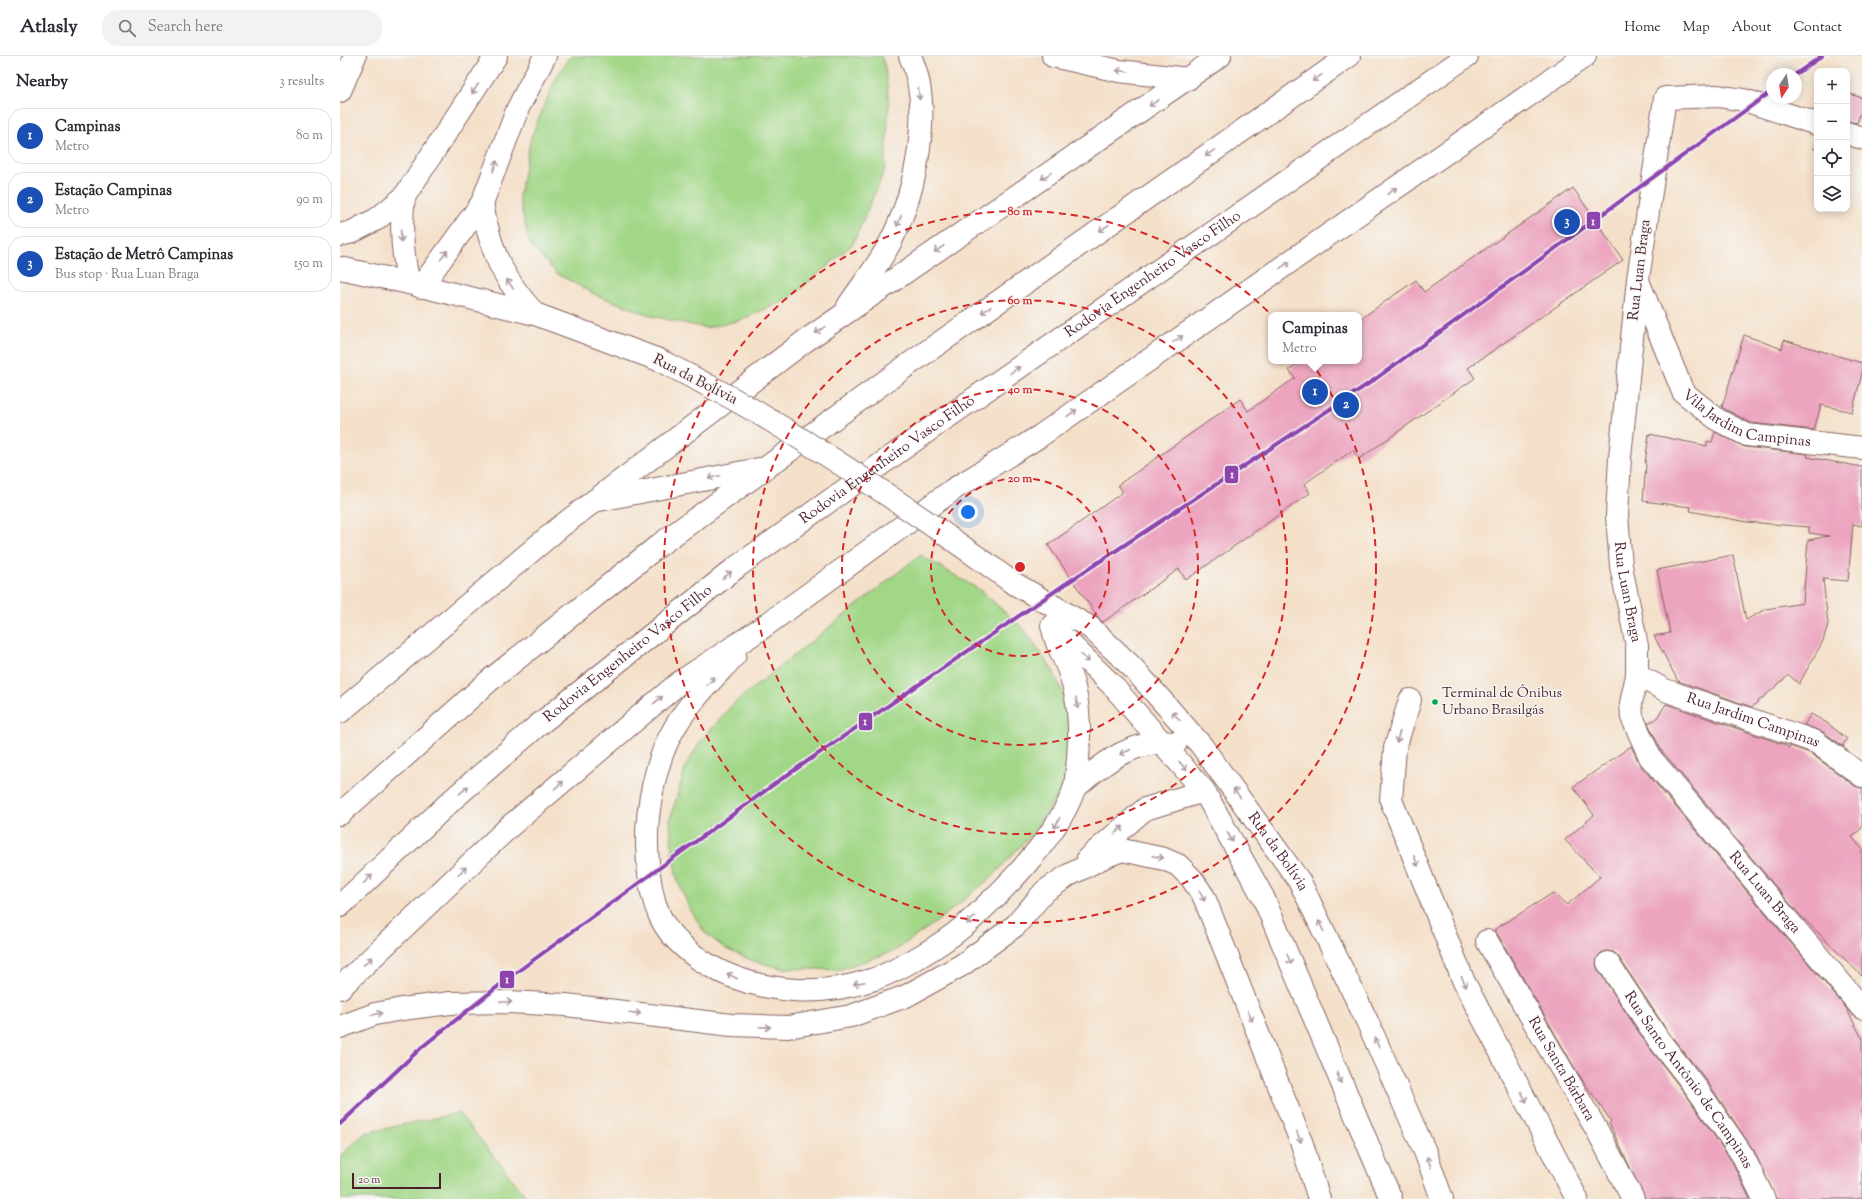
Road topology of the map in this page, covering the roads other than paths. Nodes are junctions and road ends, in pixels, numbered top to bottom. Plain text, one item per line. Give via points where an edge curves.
1 (496, 56) edge
2 (545, 56) edge
3 (910, 56) edge
4 (1053, 56) edge
5 (1220, 56) edge
6 (1349, 56) edge
7 (1467, 56) edge
8 (1585, 56) edge
9 (1188, 79) junction
10 (1814, 123) edge
11 (1850, 134) edge
12 (1862, 138) edge
13 (404, 198) junction
14 (482, 203) junction
15 (340, 235) edge
16 (340, 268) edge
17 (1638, 279) junction
18 (415, 285) junction
19 (535, 314) junction
20 (842, 314) junction
21 (1862, 448) edge
22 (766, 467) junction
23 (594, 501) junction
24 (1002, 575) junction
25 (1052, 626) junction
26 (759, 630) junction
27 (1637, 676) junction
28 (1410, 700) dead end
29 (340, 712) edge
30 (1163, 742) junction
31 (1201, 745) junction
32 (1862, 776) edge
33 (1075, 788) junction
34 (1204, 791) junction
35 (340, 814) edge
36 (1069, 875) junction
37 (340, 906) edge
38 (1487, 941) dead end
39 (1608, 963) dead end
40 (340, 988) edge
41 (1862, 1008) edge
42 (340, 1026) edge
43 (1319, 1199) edge
44 (1391, 1199) edge
45 (1442, 1199) edge
46 (1577, 1199) edge
47 (1633, 1199) edge
48 (1764, 1199) edge

1 -> 13 main road
14 -> 2 main road via 518,108
3 -> 20 main road via 919,91 921,133 915,176 892,240
9 -> 4 main road via 1119,71
5 - 9 main road
6 -> 22 main road
37 -> 7 main road, Rodovia Engenheiro Vasco Filho via 452,800 536,727 738,566 936,425
26 -> 8 main road via 954,489 1040,436
9 -> 20 main road
10 - 17 main road, Rua Luan Braga via 1744,100 1725,97 1665,98
11 - 12 main road
13 - 15 main road via 377,219 352,232
13 -> 18 main road via 401,221 402,253
18 -> 14 main road
19 -> 14 main road via 517,295 500,269 487,234
16 - 18 main road, Rua da Bolívia
17 - 21 main road, Vila Jardim Campinas via 1683,392 1718,420 1747,435
17 - 27 main road, Rua Luan Braga via 1620,457 1617,516 1621,566 1637,646
18 - 19 main road, Rua da Bolívia
19 - 24 main road, Rua da Bolívia, bridge via 659,360 757,412 889,495
20 -> 23 main road
22 -> 23 main road
22 - 35 main road via 658,546 488,681
23 - 29 main road
24 - 25 main road, Rua da Bolívia
31 -> 24 main road, Rua da Bolívia via 1133,668 1091,628
25 -> 30 main road, Rua da Bolívia via 1112,685
25 -> 33 main road via 1071,676 1078,708 1079,744
33 -> 26 main road via 1054,830 1009,883 964,926 912,961 872,980 821,991 773,987 742,981 699,959 670,933 655,904 648,868 647,830 659,759 675,726 697,696
40 -> 26 main road via 509,827 680,682
27 - 32 main road, Rua Jardim Campinas via 1665,690 1816,742
27 - 41 main road, Rua Luan Braga via 1631,703 1632,717 1650,757
28 -> 46 main road via 1395,748 1392,800 1464,982
30 - 31 main road
30 -> 33 main road via 1125,750 1098,768
30 -> 34 main road, Rua da Bolívia
45 -> 31 main road, Rua da Bolívia via 1426,1154 1367,1022 1300,882
36 -> 34 main road via 1145,809
34 -> 44 main road, Rua da Bolívia via 1263,897
42 -> 36 main road via 375,1014 450,1003 509,1002 566,1005 731,1025 788,1027 850,1016 906,996 962,965 1016,925 1045,891
36 -> 43 main road via 1104,856 1122,850 1164,859 1178,865 1192,879 1204,897 1302,1144
38 - 47 main road, Rua Santa Bárbara via 1598,1132
39 - 48 main road, Rua Santo Antônio de Campinas via 1658,1039 1697,1089 1743,1156

